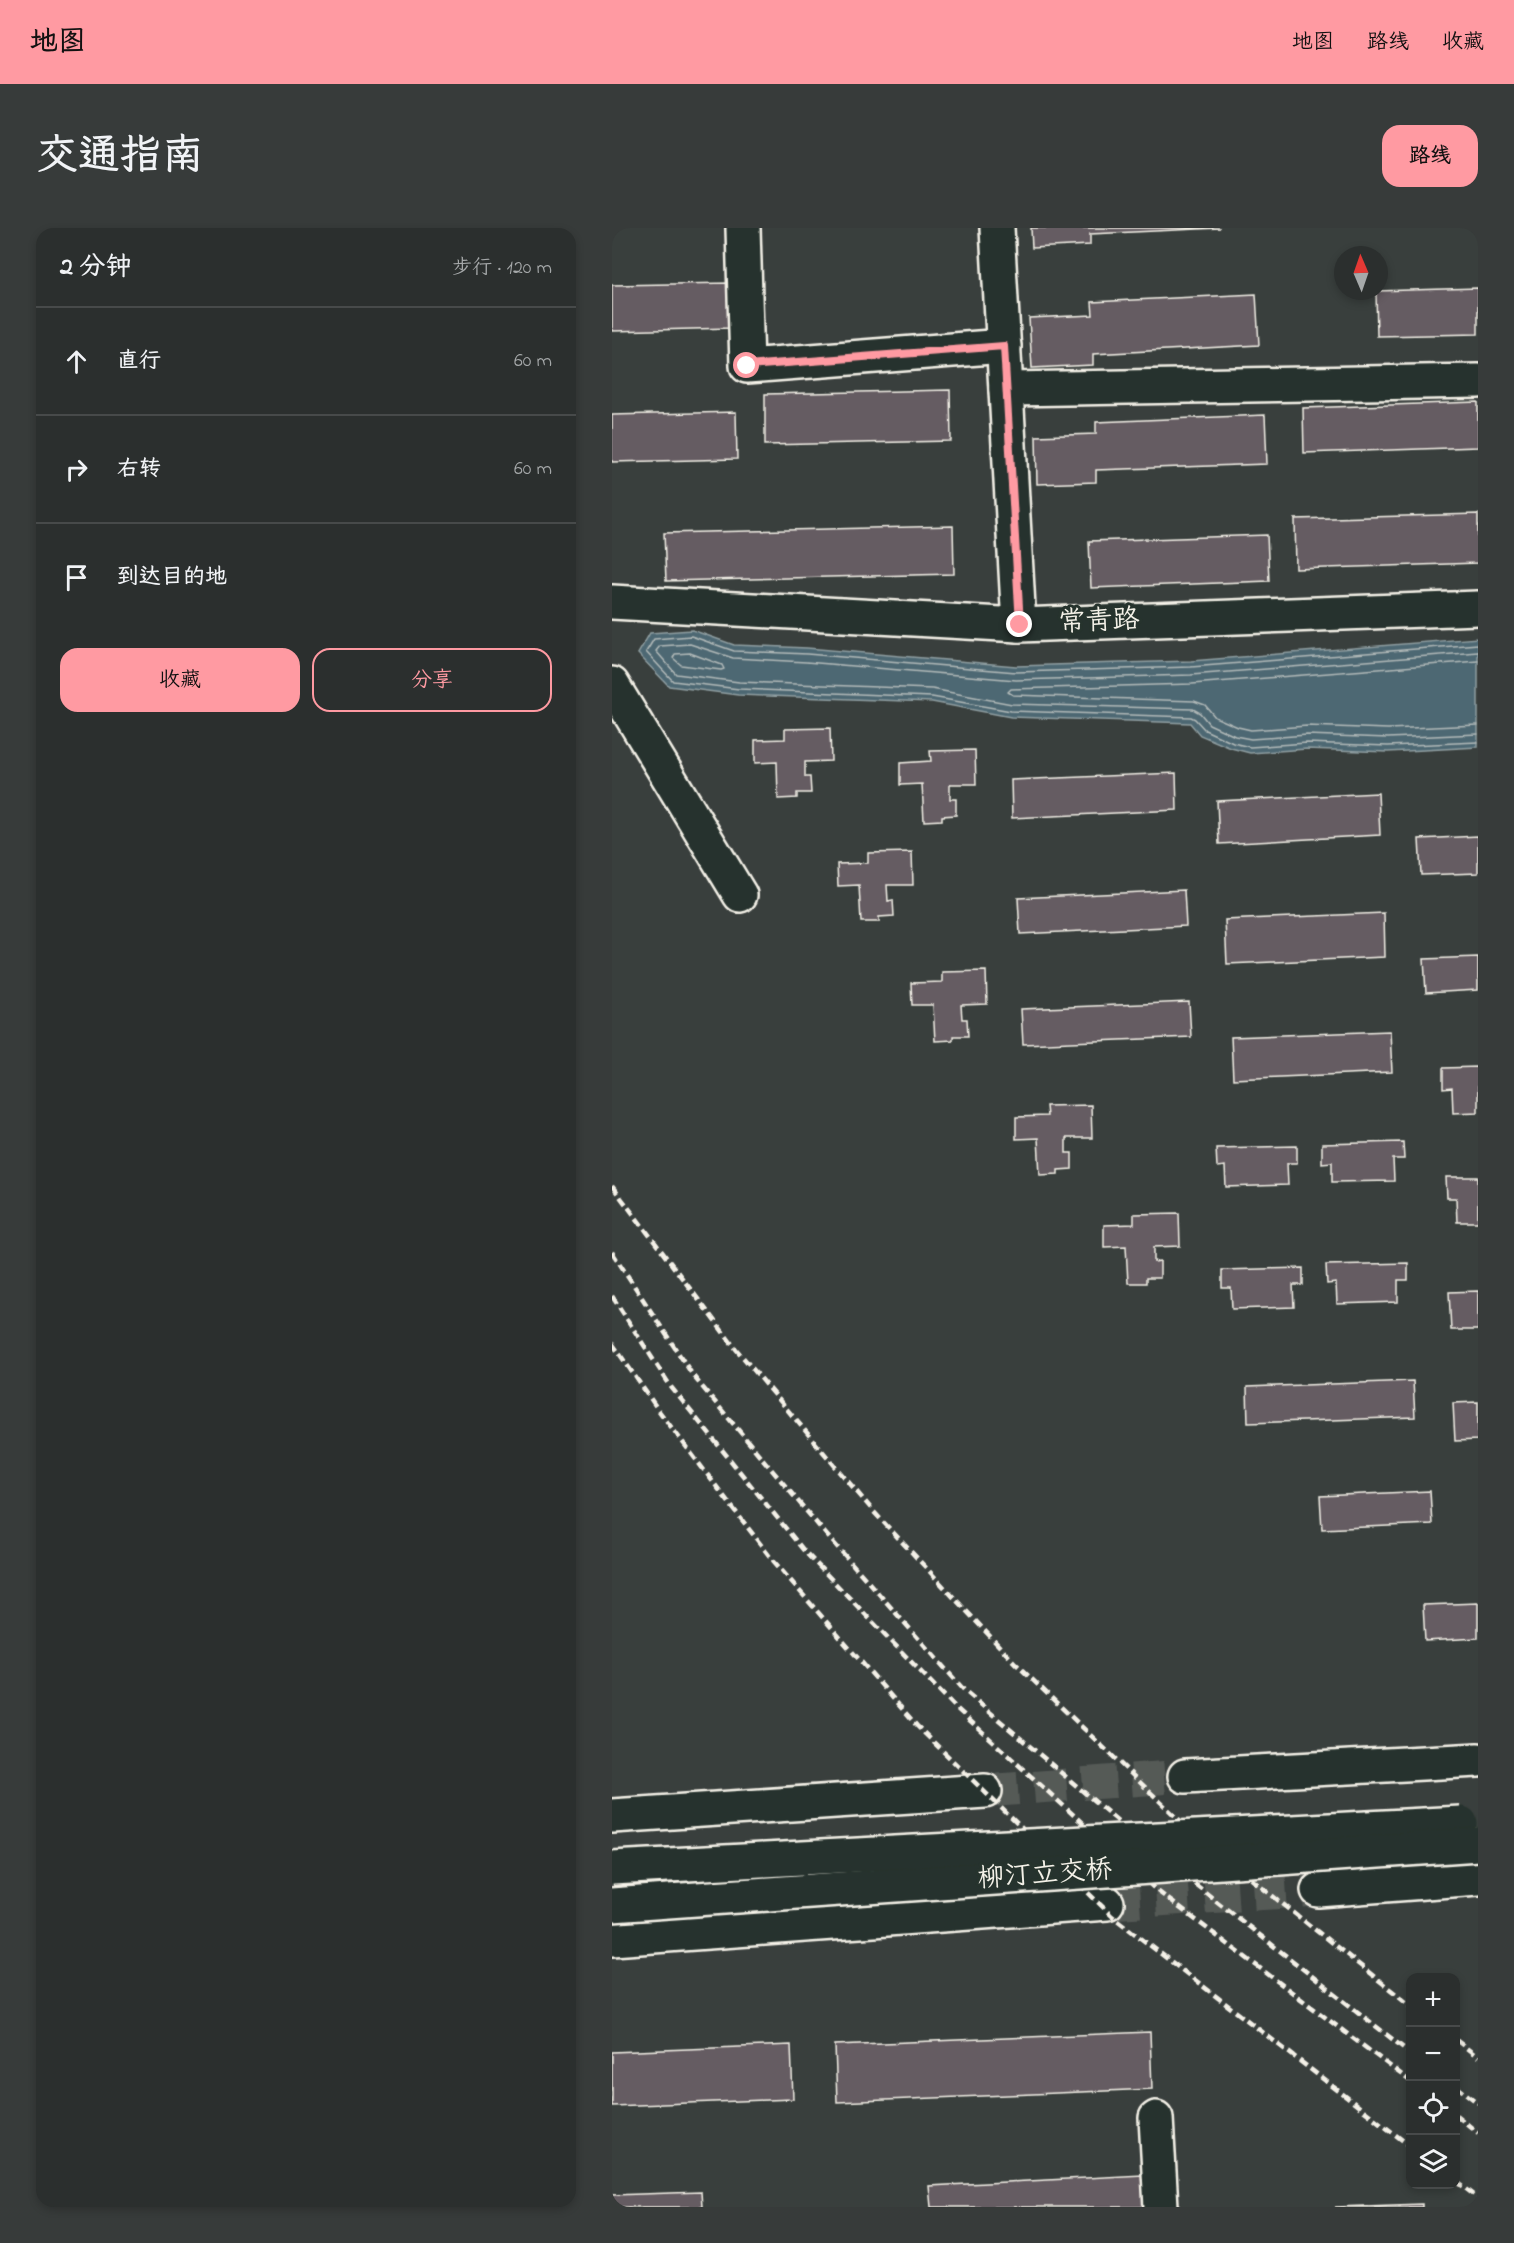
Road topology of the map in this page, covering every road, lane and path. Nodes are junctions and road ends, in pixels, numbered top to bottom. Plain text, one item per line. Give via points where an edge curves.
1 (743, 228) edge
2 (997, 228) edge
3 (1004, 346) junction
4 (1478, 381) edge
5 (1006, 389) junction
6 (612, 602) edge
7 (1478, 608) edge
8 (1020, 625) junction
9 (612, 684) edge
10 (740, 895) dead end
11 (1478, 1760) edge
12 (1185, 1776) tunnel mouth
13 (985, 1791) tunnel mouth
14 (612, 1816) edge
15 (1478, 1822) edge
16 (1478, 1844) edge
17 (612, 1868) edge
18 (1478, 1878) edge
19 (1318, 1890) tunnel mouth
20 (1107, 1903) tunnel mouth
21 (612, 1905) edge
22 (612, 1940) edge
23 (1156, 2118) dead end
24 (1161, 2207) edge

1 - 3 main road via 747,366
2 - 3 main road
3 - 5 main road
4 - 5 main road
5 - 8 main road
6 - 8 main road, 常青路
7 - 8 main road, 常青路
9 - 10 main road
11 - 12 main road
13 - 14 main road
15 - 17 main road, 柳汀立交桥, bridge
16 - 21 main road, 柳汀立交桥, bridge
18 - 19 main road
20 - 22 main road
23 - 24 main road

